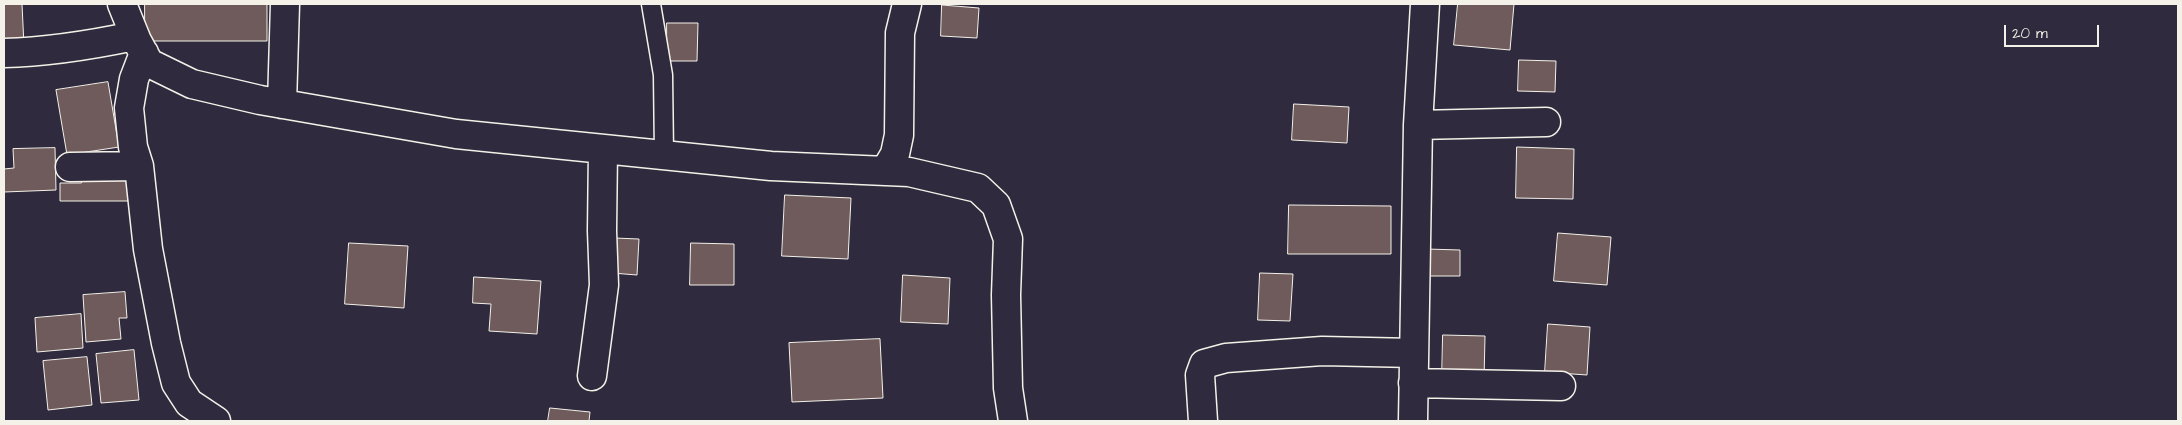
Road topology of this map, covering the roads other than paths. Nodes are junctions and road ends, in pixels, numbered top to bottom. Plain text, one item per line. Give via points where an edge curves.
1 (122, 4) edge
2 (285, 4) edge
3 (651, 4) edge
4 (907, 4) edge
5 (1425, 4) edge
6 (139, 44) junction
7 (4, 53) edge
8 (282, 104) junction
9 (1546, 122) dead end
10 (1418, 124) junction
11 (603, 149) junction
12 (664, 155) junction
13 (139, 166) junction
14 (70, 167) dead end
15 (885, 171) junction
16 (1414, 353) junction
17 (592, 376) dead end
18 (1413, 383) junction
19 (1561, 386) dead end
20 (216, 421) edge
21 (1013, 421) edge
22 (1203, 421) edge
23 (1413, 421) edge

1 - 6 street
2 - 8 street
3 - 12 lane via 663,75
4 - 15 street via 900,32 899,135 895,154
5 - 10 street
6 - 7 street
6 - 8 street via 150,63 192,84
6 - 13 street via 130,108 133,147
8 - 11 street via 456,134
9 - 10 street
10 - 16 street
11 - 12 street
11 - 17 street via 604,285
12 - 15 street via 771,166
13 - 14 street
13 - 20 street via 148,249 176,383 188,403
15 - 21 street via 909,172 978,188 996,205 1008,238 1008,378
16 - 18 street
16 - 22 street via 1322,351 1226,358 1204,364 1200,374
18 - 19 street
18 - 23 street

